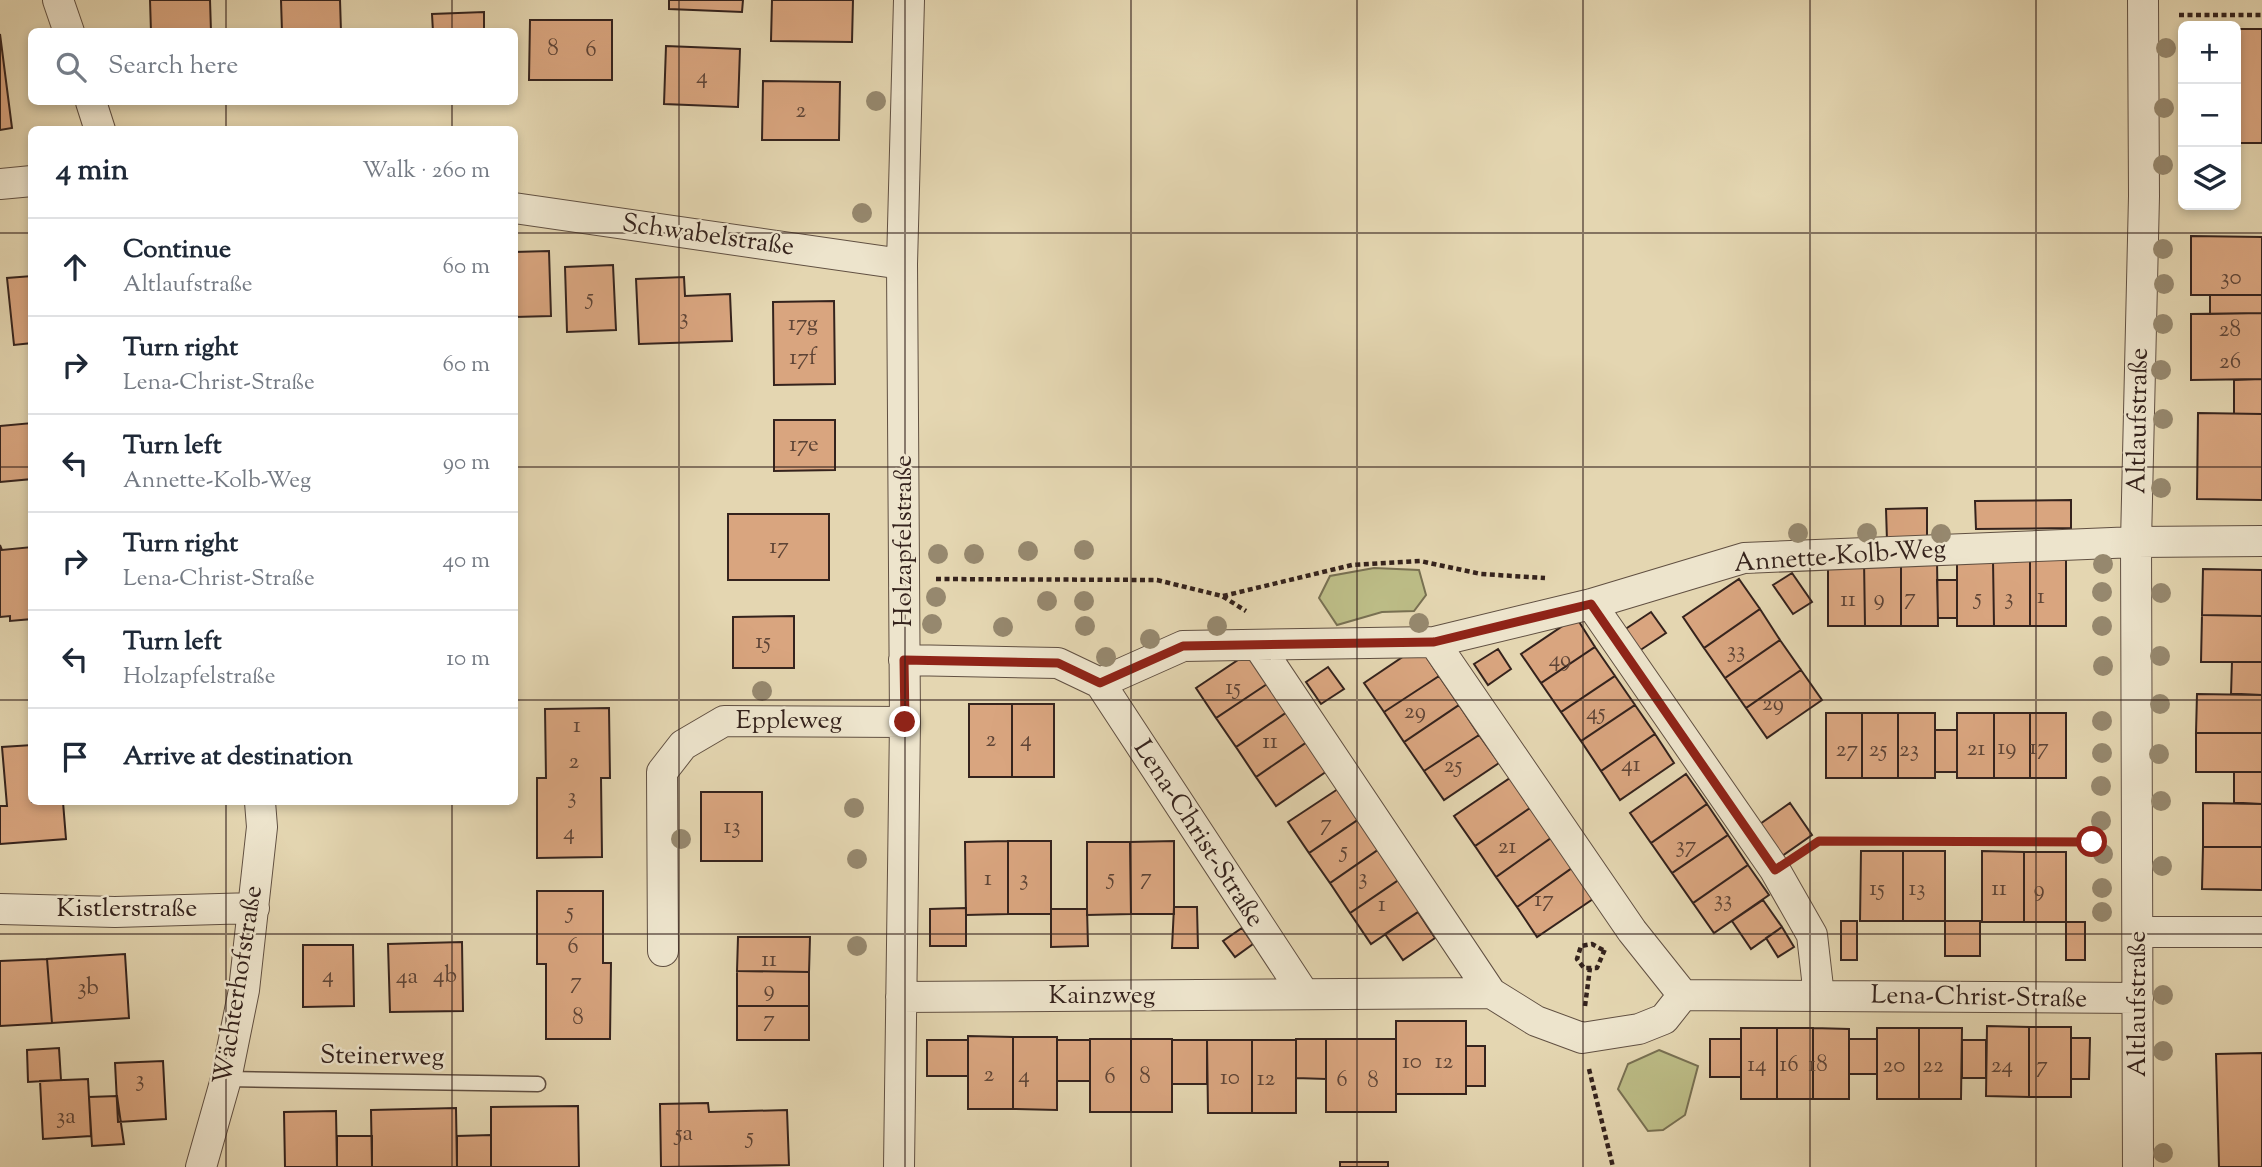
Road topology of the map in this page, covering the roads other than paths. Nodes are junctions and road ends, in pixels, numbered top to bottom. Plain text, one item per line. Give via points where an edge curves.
1 (58, 0) edge
2 (909, 0) edge
3 (2143, 0) edge
4 (67, 28) edge
5 (92, 105) edge
6 (99, 126) edge
7 (28, 181) edge
8 (0, 184) edge
9 (518, 209) edge
10 (902, 264) junction
11 (2262, 541) edge
12 (2136, 542) junction
13 (1591, 604) junction
14 (1257, 631) junction
15 (1434, 642) junction
16 (904, 660) junction
17 (1100, 683) junction
18 (905, 722) junction
19 (260, 805) edge
20 (254, 908) junction
21 (0, 909) edge
22 (2138, 932) junction
23 (2262, 932) edge
24 (663, 951) dead end
25 (1492, 993) junction
26 (1304, 994) junction
27 (1683, 995) junction
28 (901, 996) junction
29 (1819, 996) junction
30 (2138, 998) junction
31 (226, 1079) junction
32 (538, 1084) dead end
33 (201, 1167) edge
34 (899, 1167) edge
35 (2138, 1167) edge

1 - 4 street
2 - 10 street, Holzapfelstraße
3 - 12 street, Altlaufstraße via 2144,196
5 - 6 street
7 - 8 street
9 - 10 street, Schwabelstraße
10 - 16 street, Holzapfelstraße
11 - 12 street, Annette-Kolb-Weg
12 - 13 street, Annette-Kolb-Weg via 1744,558
12 - 22 street, Altlaufstraße
13 - 15 street, Annette-Kolb-Weg
13 - 29 street via 1775,870 1812,935
14 - 15 street, Annette-Kolb-Weg
14 - 17 street, Annette-Kolb-Weg via 1183,646
14 - 25 street
15 - 27 street via 1632,932
16 - 17 street via 1058,663
16 - 18 street, Holzapfelstraße
17 - 26 street, Lena-Christ-Straße
18 - 24 street, Eppleweg via 724,721 683,745 662,772
18 - 28 street, Holzapfelstraße
19 - 20 street, Wächterhofstraße
20 - 21 street, Kistlerstraße
20 - 31 street, Wächterhofstraße
22 - 23 street
22 - 30 street, Altlaufstraße
25 - 26 street
25 - 27 street via 1536,1021 1582,1038 1639,1029 1664,1019
26 - 28 street, Kainzweg
27 - 29 street, Lena-Christ-Straße
28 - 34 street, Holzapfelstraße
29 - 30 street, Lena-Christ-Straße
30 - 35 street, Altlaufstraße
31 - 32 lane, Steinerweg
31 - 33 street, Wächterhofstraße

